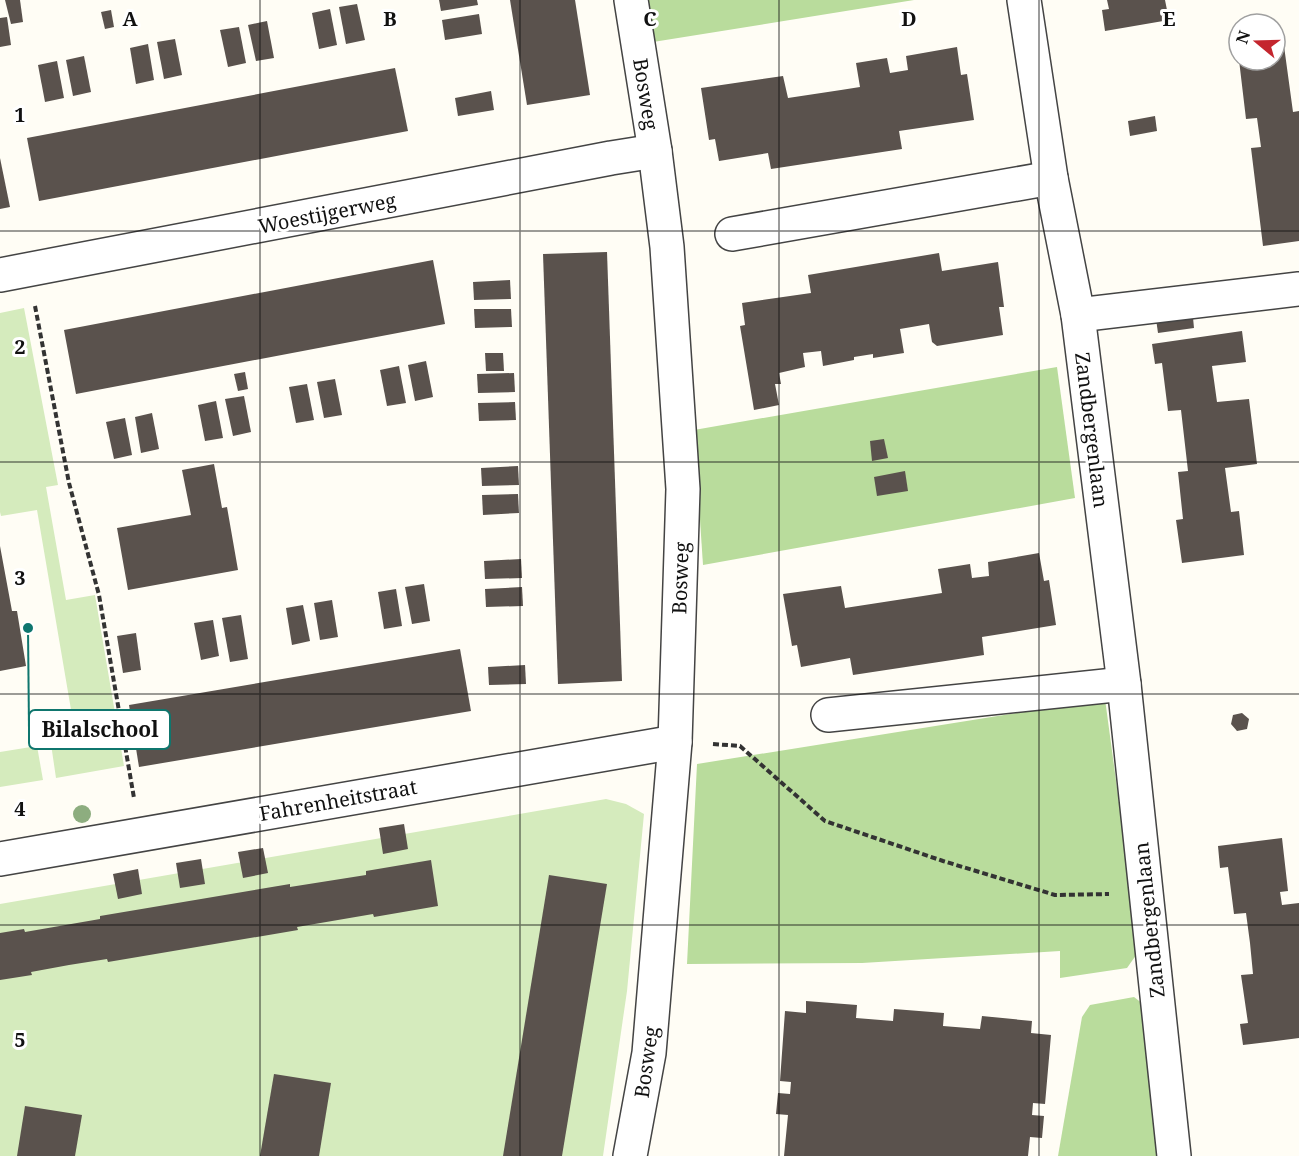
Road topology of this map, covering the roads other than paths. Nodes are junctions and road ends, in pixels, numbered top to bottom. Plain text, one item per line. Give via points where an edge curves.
1 (631, 0) edge
2 (1024, 0) edge
3 (655, 151) junction
4 (1051, 178) junction
5 (732, 234) dead end
6 (14, 273) edge
7 (1299, 289) edge
8 (1078, 315) junction
9 (1124, 684) junction
10 (828, 715) dead end
11 (675, 742) junction
12 (0, 859) edge
13 (630, 1156) edge
14 (1174, 1156) edge

1 - 3 street, Bosweg
2 - 4 street, Zandbergenlaan
3 - 6 street, Woestijgerweg
3 - 11 street, Bosweg via 667,247 683,489
4 - 5 street
4 - 8 street, Zandbergenlaan
7 - 8 street
8 - 9 street, Zandbergenlaan
9 - 10 street
9 - 14 street, Zandbergenlaan
11 - 12 street, Fahrenheitstraat
11 - 13 street, Bosweg via 649,1053

